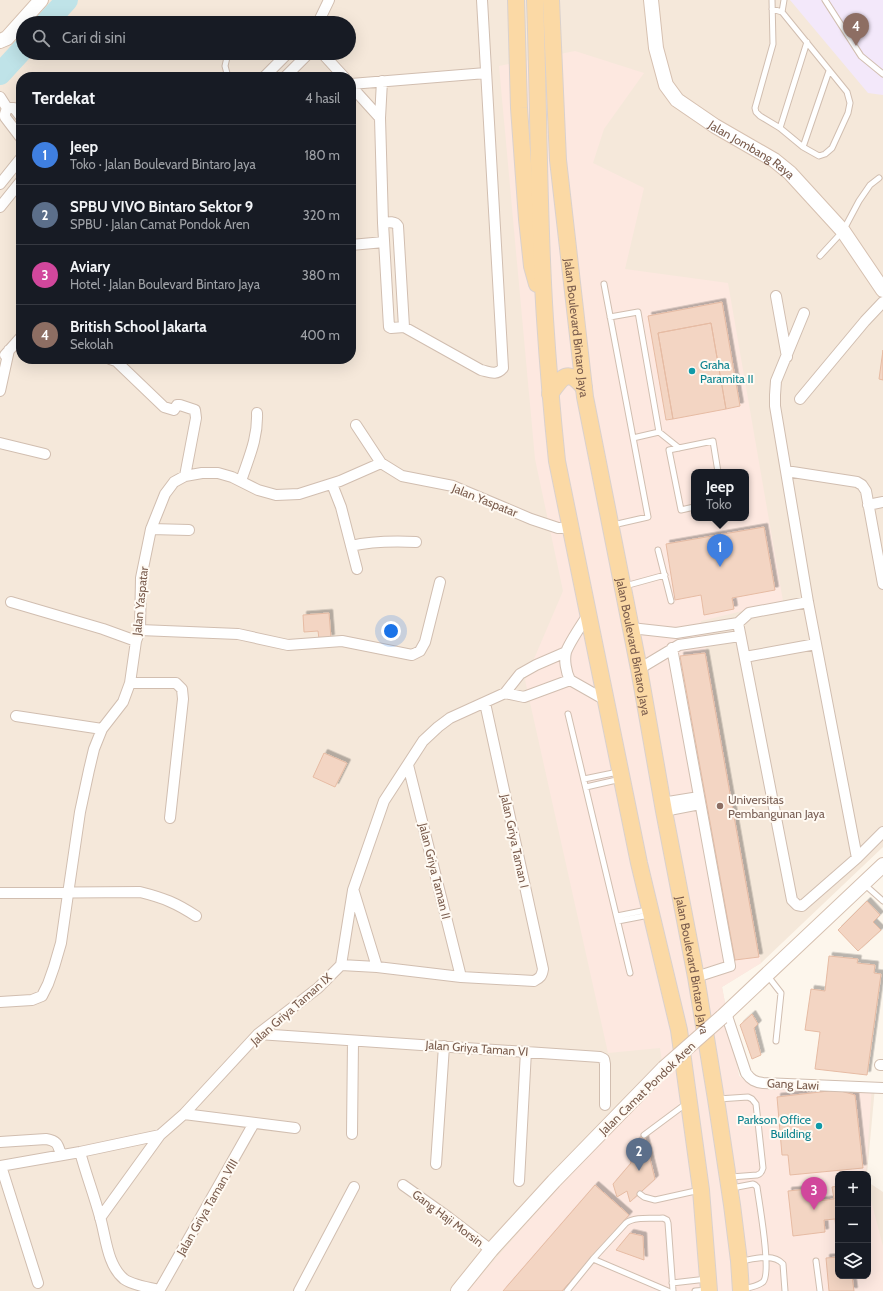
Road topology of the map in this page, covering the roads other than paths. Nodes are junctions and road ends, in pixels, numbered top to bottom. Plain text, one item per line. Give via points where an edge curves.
1 (40, 0) edge
2 (329, 0) edge
3 (482, 0) edge
4 (516, 0) edge
5 (535, 0) edge
6 (551, 0) edge
7 (650, 0) edge
8 (772, 0) edge
9 (784, 0) edge
10 (825, 0) edge
11 (772, 9) junction
12 (782, 12) junction
13 (26, 16) edge
14 (321, 16) edge
15 (16, 28) edge
16 (0, 41) edge
17 (807, 42) junction
18 (226, 60) edge
19 (281, 60) edge
20 (302, 60) edge
21 (328, 60) edge
22 (829, 71) junction
23 (227, 72) edge
24 (269, 72) edge
25 (290, 72) edge
26 (339, 72) edge
27 (486, 73) junction
28 (883, 74) edge
29 (382, 81) junction
30 (356, 84) edge
31 (356, 91) edge
32 (4, 104) edge
33 (16, 111) edge
34 (380, 118) junction
35 (780, 128) junction
36 (16, 131) edge
37 (803, 147) junction
38 (16, 164) edge
39 (879, 178) dead end
40 (0, 184) edge
41 (16, 187) edge
42 (0, 207) edge
43 (383, 223) junction
44 (843, 231) junction
45 (384, 242) junction
46 (356, 245) edge
47 (820, 256) dead end
48 (604, 284) dead end
49 (883, 290) edge
50 (776, 296) dead end
51 (883, 302) edge
52 (544, 310) junction
53 (804, 313) dead end
54 (610, 316) junction
55 (404, 327) junction
56 (16, 342) edge
57 (9, 350) junction
58 (787, 357) junction
59 (0, 362) edge
60 (119, 364) edge
61 (584, 388) junction
62 (0, 391) edge
63 (550, 394) junction
64 (800, 399) dead end
65 (257, 413) dead end
66 (356, 425) dead end
67 (659, 432) junction
68 (633, 438) junction
69 (0, 443) edge
70 (679, 448) junction
71 (45, 454) dead end
72 (381, 463) junction
73 (718, 469) edge
74 (786, 471) junction
75 (185, 476) junction
76 (241, 481) junction
77 (332, 484) junction
78 (883, 502) edge
79 (868, 505) junction
80 (691, 508) edge
81 (610, 526) junction
82 (570, 528) junction
83 (151, 529) junction
84 (189, 530) dead end
85 (416, 542) dead end
86 (351, 546) junction
87 (658, 550) dead end
88 (358, 569) dead end
89 (664, 575) junction
90 (883, 579) edge
91 (440, 582) dead end
92 (623, 586) junction
93 (671, 601) dead end
94 (11, 602) dead end
95 (808, 602) junction
96 (589, 613) junction
97 (738, 623) junction
98 (631, 628) junction
99 (140, 630) junction
100 (676, 633) junction
101 (740, 636) junction
102 (136, 641) junction
103 (816, 644) junction
104 (676, 646) junction
105 (566, 652) junction
106 (745, 657) junction
107 (639, 669) junction
108 (570, 680) junction
109 (130, 683) junction
110 (505, 694) junction
111 (606, 701) junction
112 (485, 703) junction
113 (568, 714) dead end
114 (16, 716) dead end
115 (102, 729) junction
116 (408, 765) junction
117 (621, 775) junction
118 (584, 779) junction
119 (586, 787) junction
120 (700, 800) junction
121 (663, 807) junction
122 (170, 818) dead end
123 (883, 832) edge
124 (857, 858) junction
125 (883, 865) edge
126 (863, 884) junction
127 (353, 890) junction
128 (0, 893) edge
129 (68, 894) junction
130 (883, 901) edge
131 (652, 912) junction
132 (196, 916) dead end
133 (618, 918) junction
134 (341, 965) junction
135 (377, 967) junction
136 (630, 973) dead end
137 (767, 974) junction
138 (462, 977) junction
139 (696, 977) junction
140 (0, 1002) edge
141 (724, 1015) junction
142 (258, 1034) junction
143 (353, 1041) junction
144 (776, 1041) dead end
145 (444, 1046) junction
146 (526, 1051) junction
147 (883, 1088) edge
148 (716, 1099) junction
149 (688, 1102) junction
150 (604, 1105) dead end
151 (184, 1114) junction
152 (254, 1123) junction
153 (295, 1128) dead end
154 (352, 1134) dead end
155 (160, 1135) junction
156 (644, 1135) dead end
157 (0, 1142) edge
158 (80, 1152) junction
159 (61, 1155) junction
160 (436, 1164) dead end
161 (0, 1166) edge
162 (520, 1181) dead end
163 (729, 1183) junction
164 (403, 1185) dead end
165 (354, 1187) dead end
166 (701, 1190) junction
167 (640, 1194) dead end
168 (100, 1218) junction
169 (491, 1250) junction
170 (766, 1258) junction
171 (593, 1259) junction
172 (739, 1261) junction
173 (816, 1261) dead end
174 (38, 1283) dead end
175 (672, 1283) junction
176 (705, 1288) edge
177 (159, 1290) edge
178 (741, 1290) edge
179 (299, 1291) edge
180 (458, 1291) edge
181 (567, 1291) edge
182 (668, 1291) edge
183 (673, 1291) edge
184 (785, 1291) edge
185 (820, 1291) edge

1 - 13 main road
2 - 14 street
3 - 27 street
4 - 52 main road via 519,108 527,219 532,266
5 - 52 main road
6 - 61 main road, Jalan Boulevard Bintaro Jaya via 558,160
7 - 44 main road, Jalan Jombang Raya via 656,48 666,85 677,100 715,126 774,160
8 - 11 lane
9 - 12 lane
10 - 28 lane via 861,56
11 - 12 lane
11 - 35 lane via 774,44 755,108 760,116
12 - 17 lane
15 - 16 main road via 7,38
17 - 22 lane
17 - 35 lane
18 - 23 lane
19 - 24 street
20 - 25 street
21 - 26 street
22 - 37 lane
22 - 37 lane via 847,92 850,103 848,113 832,148 825,154 819,156
27 - 29 street
27 - 55 street via 503,368 494,374 480,370
29 - 30 street
29 - 34 street
31 - 34 street
32 - 33 street
32 - 36 street via 5,116
34 - 43 street
35 - 37 lane
38 - 40 street
39 - 44 lane via 859,200
41 - 42 street
43 - 45 street
43 - 55 street via 393,222 398,226
44 - 47 lane
44 - 49 main road, Jalan Jombang Raya
45 - 46 street
45 - 55 street via 388,324 391,328
48 - 54 lane
50 - 58 street
51 - 64 street
52 - 63 main road
53 - 58 street
54 - 67 lane via 638,312
54 - 68 lane
56 - 57 street
57 - 59 street
57 - 62 street
58 - 74 street via 776,381 775,395
60 - 75 street via 164,407 174,410 180,405 195,410 196,418
61 - 63 main road via 577,378 569,376 562,378
61 - 81 main road, Jalan Boulevard Bintaro Jaya
63 - 82 main road via 557,461
65 - 76 street via 255,441
66 - 72 street
67 - 68 lane
67 - 70 lane
68 - 81 lane via 648,516
69 - 71 street
70 - 73 lane via 713,441
70 - 80 lane via 669,450 681,510
72 - 77 street, Jalan Yaspatar
72 - 82 street, Jalan Yaspatar via 402,476 453,486 531,519 558,528
74 - 79 street via 862,484 866,490
74 - 95 street
75 - 76 street, Jalan Yaspatar via 218,473
75 - 83 street, Jalan Yaspatar via 174,482 165,494
76 - 77 street, Jalan Yaspatar via 258,490 276,495 299,494
77 - 86 street
78 - 79 street
79 - 90 street
81 - 92 main road, Jalan Boulevard Bintaro Jaya
82 - 96 main road
83 - 84 street
83 - 99 street, Jalan Yaspatar via 141,578
85 - 86 street via 365,542
86 - 88 street
87 - 89 lane
89 - 92 lane
89 - 93 lane
91 - 99 street via 425,642 420,651 412,655 342,641 288,645 238,634
92 - 98 main road, Jalan Boulevard Bintaro Jaya
94 - 102 street
95 - 97 street via 749,614
95 - 103 street
96 - 105 street
96 - 111 main road
97 - 100 street
97 - 101 street
98 - 100 street
98 - 107 main road, Jalan Boulevard Bintaro Jaya
99 - 102 street, Jalan Yaspatar
100 - 104 street
101 - 104 street
101 - 106 street
102 - 109 street, Jalan Yaspatar
103 - 106 street
103 - 124 street
104 - 107 street
104 - 120 street
105 - 108 street via 565,660
105 - 110 street, Jalan Griya Taman IX via 520,674
106 - 124 street via 792,900 802,906
107 - 121 main road, Jalan Boulevard Bintaro Jaya
108 - 110 street via 524,697
108 - 111 street
109 - 115 street, Jalan Yaspatar via 123,702
109 - 122 street via 176,683 182,689
110 - 112 street, Jalan Griya Taman IX
111 - 117 main road
112 - 116 street, Jalan Griya Taman IX via 450,718 438,727 423,741
112 - 138 street, Jalan Griya Taman I via 543,969 542,974 534,981
113 - 118 lane
114 - 115 street
115 - 129 street, Jalan Yaspatar via 94,749 80,812
116 - 127 street, Jalan Griya Taman IX via 384,801
116 - 138 street, Jalan Griya Taman II
117 - 118 lane
117 - 119 lane
117 - 131 main road
118 - 119 lane
119 - 133 lane
120 - 121 street
120 - 139 street via 730,966
121 - 139 main road, Jalan Boulevard Bintaro Jaya
123 - 124 street
125 - 126 main road, Jalan Camat Pondok Aren
126 - 130 lane
126 - 137 main road, Jalan Camat Pondok Aren
127 - 134 street, Jalan Griya Taman IX
127 - 135 street
128 - 129 street
129 - 132 street via 140,892 176,904
129 - 140 street, Jalan Yaspatar via 62,944 45,992 32,1000
131 - 133 lane
131 - 149 main road via 679,1030
133 - 136 lane
134 - 135 street
134 - 142 street, Jalan Griya Taman IX via 318,988
135 - 138 street
137 - 141 main road, Jalan Camat Pondok Aren
137 - 144 lane via 781,993
139 - 148 main road, Jalan Boulevard Bintaro Jaya
141 - 147 street, Gang Lawi via 750,1079 763,1083
141 - 169 main road, Jalan Camat Pondok Aren, bridge via 664,1068
142 - 143 street, Jalan Griya Taman VI
142 - 151 street, Jalan Griya Taman IX
143 - 145 street, Jalan Griya Taman VI
143 - 154 street
145 - 146 street, Jalan Griya Taman VI
145 - 160 street
146 - 150 street, Jalan Griya Taman VI via 604,1059
146 - 162 street
148 - 163 main road, Jalan Boulevard Bintaro Jaya
148 - 163 lane via 743,1096 752,1099 756,1104 762,1172
149 - 156 lane
149 - 166 main road
151 - 152 street
151 - 155 street, Jalan Griya Taman IX
152 - 153 street
152 - 177 street, Jalan Griya Taman VIII
155 - 158 street
155 - 168 street, Jalan Griya Taman IX
157 - 159 street via 53,1140 58,1144
158 - 159 street
158 - 168 street
159 - 161 street
161 - 174 street
163 - 170 lane via 753,1184 757,1187
163 - 172 main road, Jalan Boulevard Bintaro Jaya
164 - 169 street, Gang Haji Morsin
165 - 179 street
166 - 167 lane via 655,1200
166 - 176 main road
168 - 177 street via 111,1258 125,1280
169 - 180 main road, Jalan Camat Pondok Aren
170 - 172 lane
170 - 178 lane via 765,1278 762,1282
170 - 184 lane via 776,1258 783,1264
171 - 175 lane via 630,1220 663,1218 668,1223
171 - 181 lane
171 - 182 lane
172 - 178 main road, Jalan Boulevard Bintaro Jaya
173 - 185 lane
175 - 176 lane
175 - 183 lane

